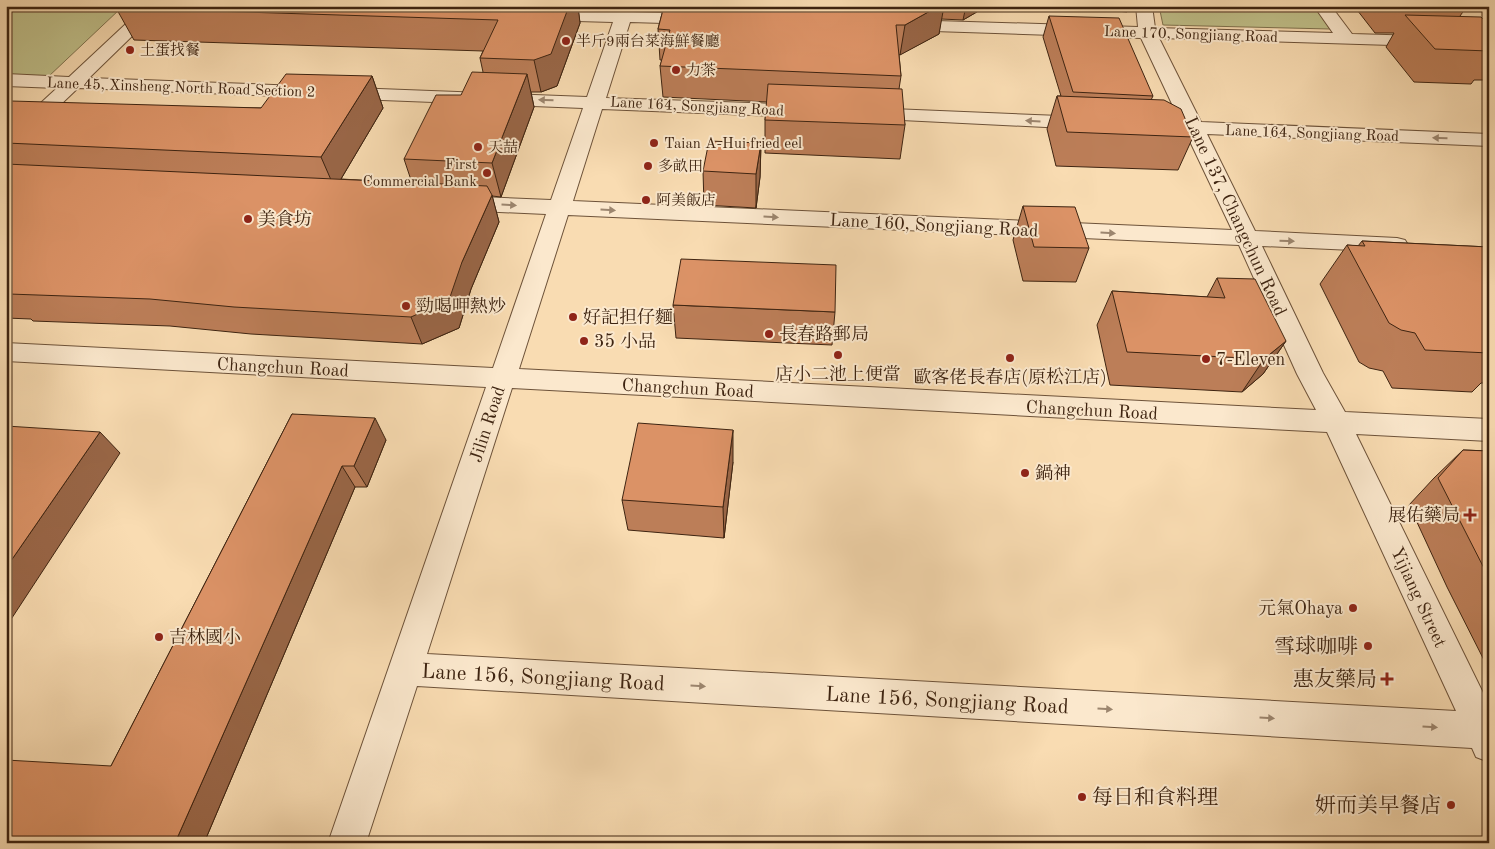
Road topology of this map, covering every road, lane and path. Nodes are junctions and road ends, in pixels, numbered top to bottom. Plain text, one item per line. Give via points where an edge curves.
1 (155, 6) edge
2 (1144, 6) edge
3 (1322, 6) edge
4 (625, 12) edge
5 (522, 14) edge
6 (714, 20) edge
7 (891, 25) edge
8 (1147, 32) junction
9 (1346, 38) junction
10 (1489, 42) edge
11 (6, 80) edge
12 (72, 83) junction
13 (595, 102) junction
14 (824, 112) edge
15 (854, 113) edge
16 (1104, 124) edge
17 (1134, 125) edge
18 (1194, 128) junction
19 (1489, 140) edge
20 (6, 146) edge
21 (431, 202) edge
22 (560, 208) junction
23 (1248, 240) junction
24 (1421, 246) edge
25 (6, 352) edge
26 (502, 378) junction
27 (1337, 423) junction
28 (1489, 430) edge
29 (405, 669) junction
30 (1486, 735) edge
31 (347, 843) edge

1 - 12 street
2 - 8 street, Lane 137, Changchun Road
3 - 9 street
4 - 5 street
4 - 6 street
4 - 13 street, Jilin Road
7 - 8 street, Lane 170, Songjiang Road
8 - 9 street, Lane 170, Songjiang Road
8 - 18 street, Lane 137, Changchun Road
9 - 10 street, Lane 170, Songjiang Road
11 - 12 street, Lane 45, Xinsheng North Road Section 2
13 -> 12 street, Lane 45, Xinsheng North Road Section 2
12 - 20 street
13 - 14 street, Lane 164, Songjiang Road
13 - 22 street, Jilin Road
16 -> 15 street
17 - 18 street, Lane 164, Songjiang Road
19 -> 18 street, Lane 164, Songjiang Road
18 - 23 street, Lane 137, Changchun Road
21 -> 22 street, Lane 160, Songjiang Road
22 -> 23 street, Lane 160, Songjiang Road
22 - 26 street, Jilin Road
23 -> 24 street, Lane 160, Songjiang Road
23 - 27 street, Lane 137, Changchun Road via 1310,374
25 - 26 street, Changchun Road
26 - 27 street, Changchun Road
26 - 29 street, Jilin Road
27 - 28 street, Changchun Road
27 - 30 street, Yijiang Street
29 -> 30 street, Lane 156, Songjiang Road
29 - 31 street, Jilin Road

